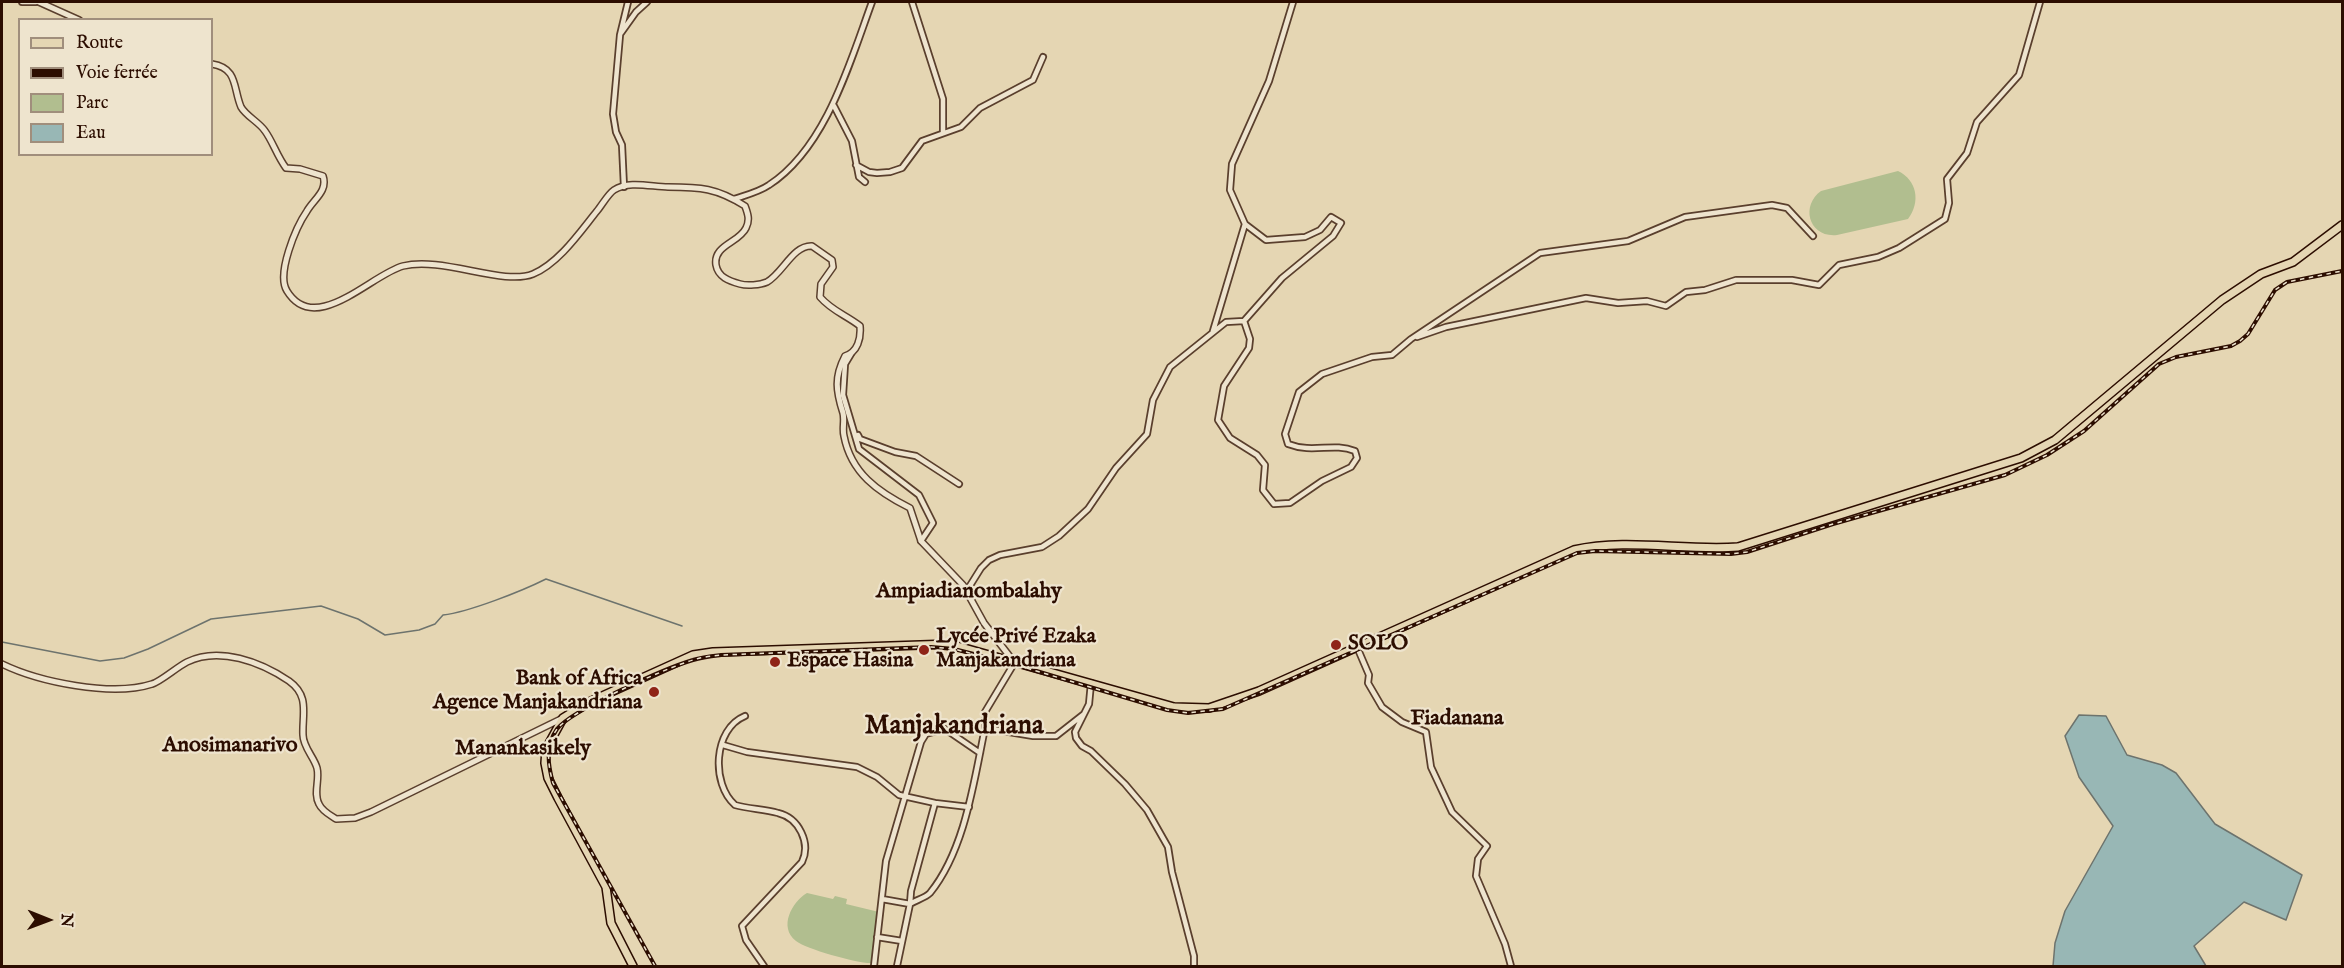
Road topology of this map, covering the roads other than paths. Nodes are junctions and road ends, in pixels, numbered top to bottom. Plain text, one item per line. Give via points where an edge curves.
1 (22, 2) edge
2 (38, 2) edge
3 (628, 2) edge
4 (647, 2) edge
5 (872, 2) edge
6 (912, 2) edge
7 (1293, 2) edge
8 (2040, 2) edge
9 (74, 18) edge
10 (620, 35) junction
11 (1043, 57) dead end
12 (213, 64) edge
13 (834, 106) junction
14 (943, 133) junction
15 (856, 165) junction
16 (865, 182) dead end
17 (624, 187) junction
18 (735, 199) junction
19 (1245, 224) junction
20 (2343, 225) edge
21 (1813, 236) dead end
22 (1244, 321) junction
23 (1212, 331) junction
24 (1411, 339) junction
25 (851, 354) junction
26 (853, 428) junction
27 (959, 484) dead end
28 (921, 541) junction
29 (966, 592) junction
30 (1357, 647) junction
31 (1015, 662) junction
32 (2, 664) edge
33 (1091, 683) junction
34 (1084, 714) junction
35 (745, 716) dead end
36 (563, 718) junction
37 (985, 728) junction
38 (723, 745) junction
39 (980, 753) junction
40 (905, 797) junction
41 (935, 803) junction
42 (969, 807) junction
43 (882, 899) junction
44 (910, 904) junction
45 (877, 937) junction
46 (902, 941) junction
47 (633, 966) edge
48 (764, 966) edge
49 (874, 966) edge
50 (897, 966) edge
51 (1194, 966) edge
52 (1511, 966) edge

1 - 2 street
2 - 9 street
3 - 10 street
4 - 10 street
5 - 13 street
6 - 14 street via 943,99
7 - 19 street via 1269,81 1232,164 1230,190
8 - 24 street via 2019,75 1977,122 1967,153 1947,179 1950,203 1945,219 1899,248 1839,265 1819,285 1792,280 1736,280 1705,291 1686,292 1666,306 1647,301 1618,303 1586,298 1446,327
10 - 17 street via 613,114 622,145
11 - 14 street via 1033,80 980,108 961,127
12 - 17 street via 230,72 242,108 265,130 286,168 323,176 323,191 306,211 297,230 282,279 287,292 299,303 315,308 353,295 402,266 459,267 518,277 533,274 567,247 614,190
13 - 15 street via 852,141
13 - 18 street via 791,168 768,186
14 - 15 street via 922,141 902,168 868,172
15 - 16 street
17 - 18 street via 702,186
18 - 25 street via 745,206 749,218 740,237 720,250 717,271 728,281 746,286 766,282 800,249 812,246 832,260 833,267 819,290 820,297 830,308 860,326 858,346
19 - 22 street via 1261,238 1273,240 1311,235 1331,217 1341,223 1333,236 1282,278
19 - 23 street
20 - 30 main road via 2293,262 2261,274 2222,300 2055,440 2021,458 1738,547 1594,546 1574,550
21 - 24 street via 1786,208 1761,205 1685,217 1628,241 1540,253
22 - 23 street via 1226,322
22 - 24 street via 1249,348 1224,386 1218,420 1230,438 1257,455 1265,465 1263,490 1274,504 1290,503 1351,467 1356,458 1355,451 1344,446 1312,450 1288,444 1285,434 1299,392 1322,374 1392,354
23 - 29 street via 1170,367 1153,399 1147,434 1116,468 1088,509 1042,547 989,560
25 - 26 street via 845,364 843,394
25 - 28 street via 845,356 838,370 836,387 844,415 846,446 870,485 910,508
26 - 27 street via 860,438 916,456
26 - 28 street via 859,449 924,502 933,523
28 - 29 street via 944,562
29 - 31 street via 984,623
30 - 33 main road via 1259,691 1209,708 1174,707
30 - 52 street via 1373,694 1391,716 1426,732 1431,767 1452,812 1487,846 1478,858 1476,876
31 - 33 main road
31 - 36 main road via 950,644 713,652 693,655 589,702
31 - 37 street via 985,712
32 - 36 street via 95,690 132,689 156,683 189,661 221,654 264,667 290,682 303,700 303,738 318,770 316,794 319,804 336,819 371,812
33 - 34 street
34 - 37 street via 1056,736
34 - 51 street via 1076,738 1147,810 1168,847
35 - 38 street via 728,728
36 - 47 main road via 546,749 548,778 606,887 611,923
37 - 39 street
38 - 40 street via 747,752 857,767
38 - 48 street via 718,773 726,798 735,805 785,815 804,837 806,853 802,862 742,926 746,940
39 - 40 street via 945,729 926,734
39 - 42 street
40 - 41 street
40 - 43 street via 886,861
41 - 42 street
41 - 44 street
42 - 44 street via 944,870 928,895
43 - 44 street
43 - 45 street
44 - 46 street
45 - 46 street
45 - 49 street
46 - 50 street

